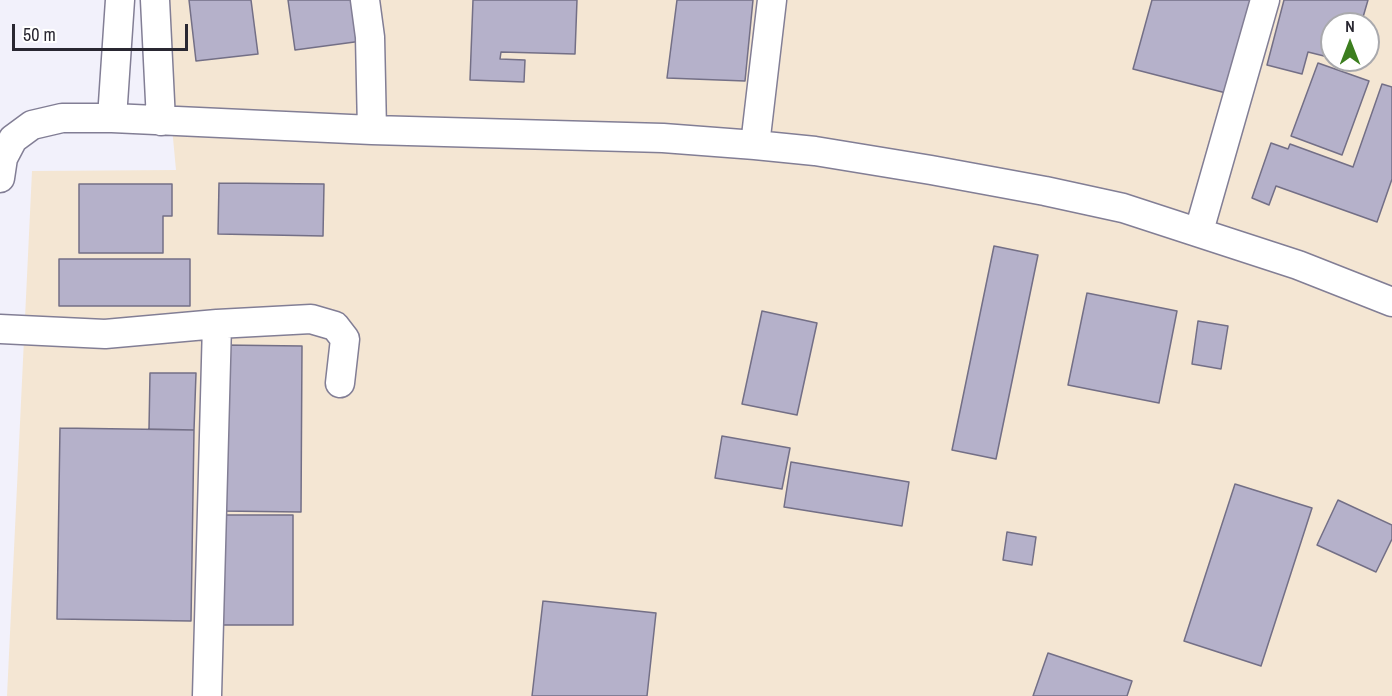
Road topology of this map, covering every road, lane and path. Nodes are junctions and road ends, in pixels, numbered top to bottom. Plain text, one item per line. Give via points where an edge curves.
1 (120, 0) edge
2 (155, 0) edge
3 (365, 0) edge
4 (772, 0) edge
5 (1265, 0) edge
6 (112, 118) junction
7 (0, 120) edge
8 (160, 121) junction
9 (32, 125) junction
10 (372, 130) junction
11 (755, 145) junction
12 (0, 178) edge
13 (1199, 231) junction
14 (1392, 302) edge
15 (217, 324) junction
16 (0, 329) edge
17 (340, 383) dead end
18 (207, 696) edge

1 - 6 street
2 - 8 street
3 - 10 street
4 - 11 street
5 - 13 street
6 - 8 street
6 - 9 street via 62,118
7 - 9 street
8 - 10 street
9 - 12 street via 13,139 3,158
10 - 11 street via 663,138
11 - 13 street via 815,151 1045,191 1123,208
13 - 14 street
15 - 16 street via 105,334
15 - 17 street via 311,319 335,326 345,339
15 - 18 street

